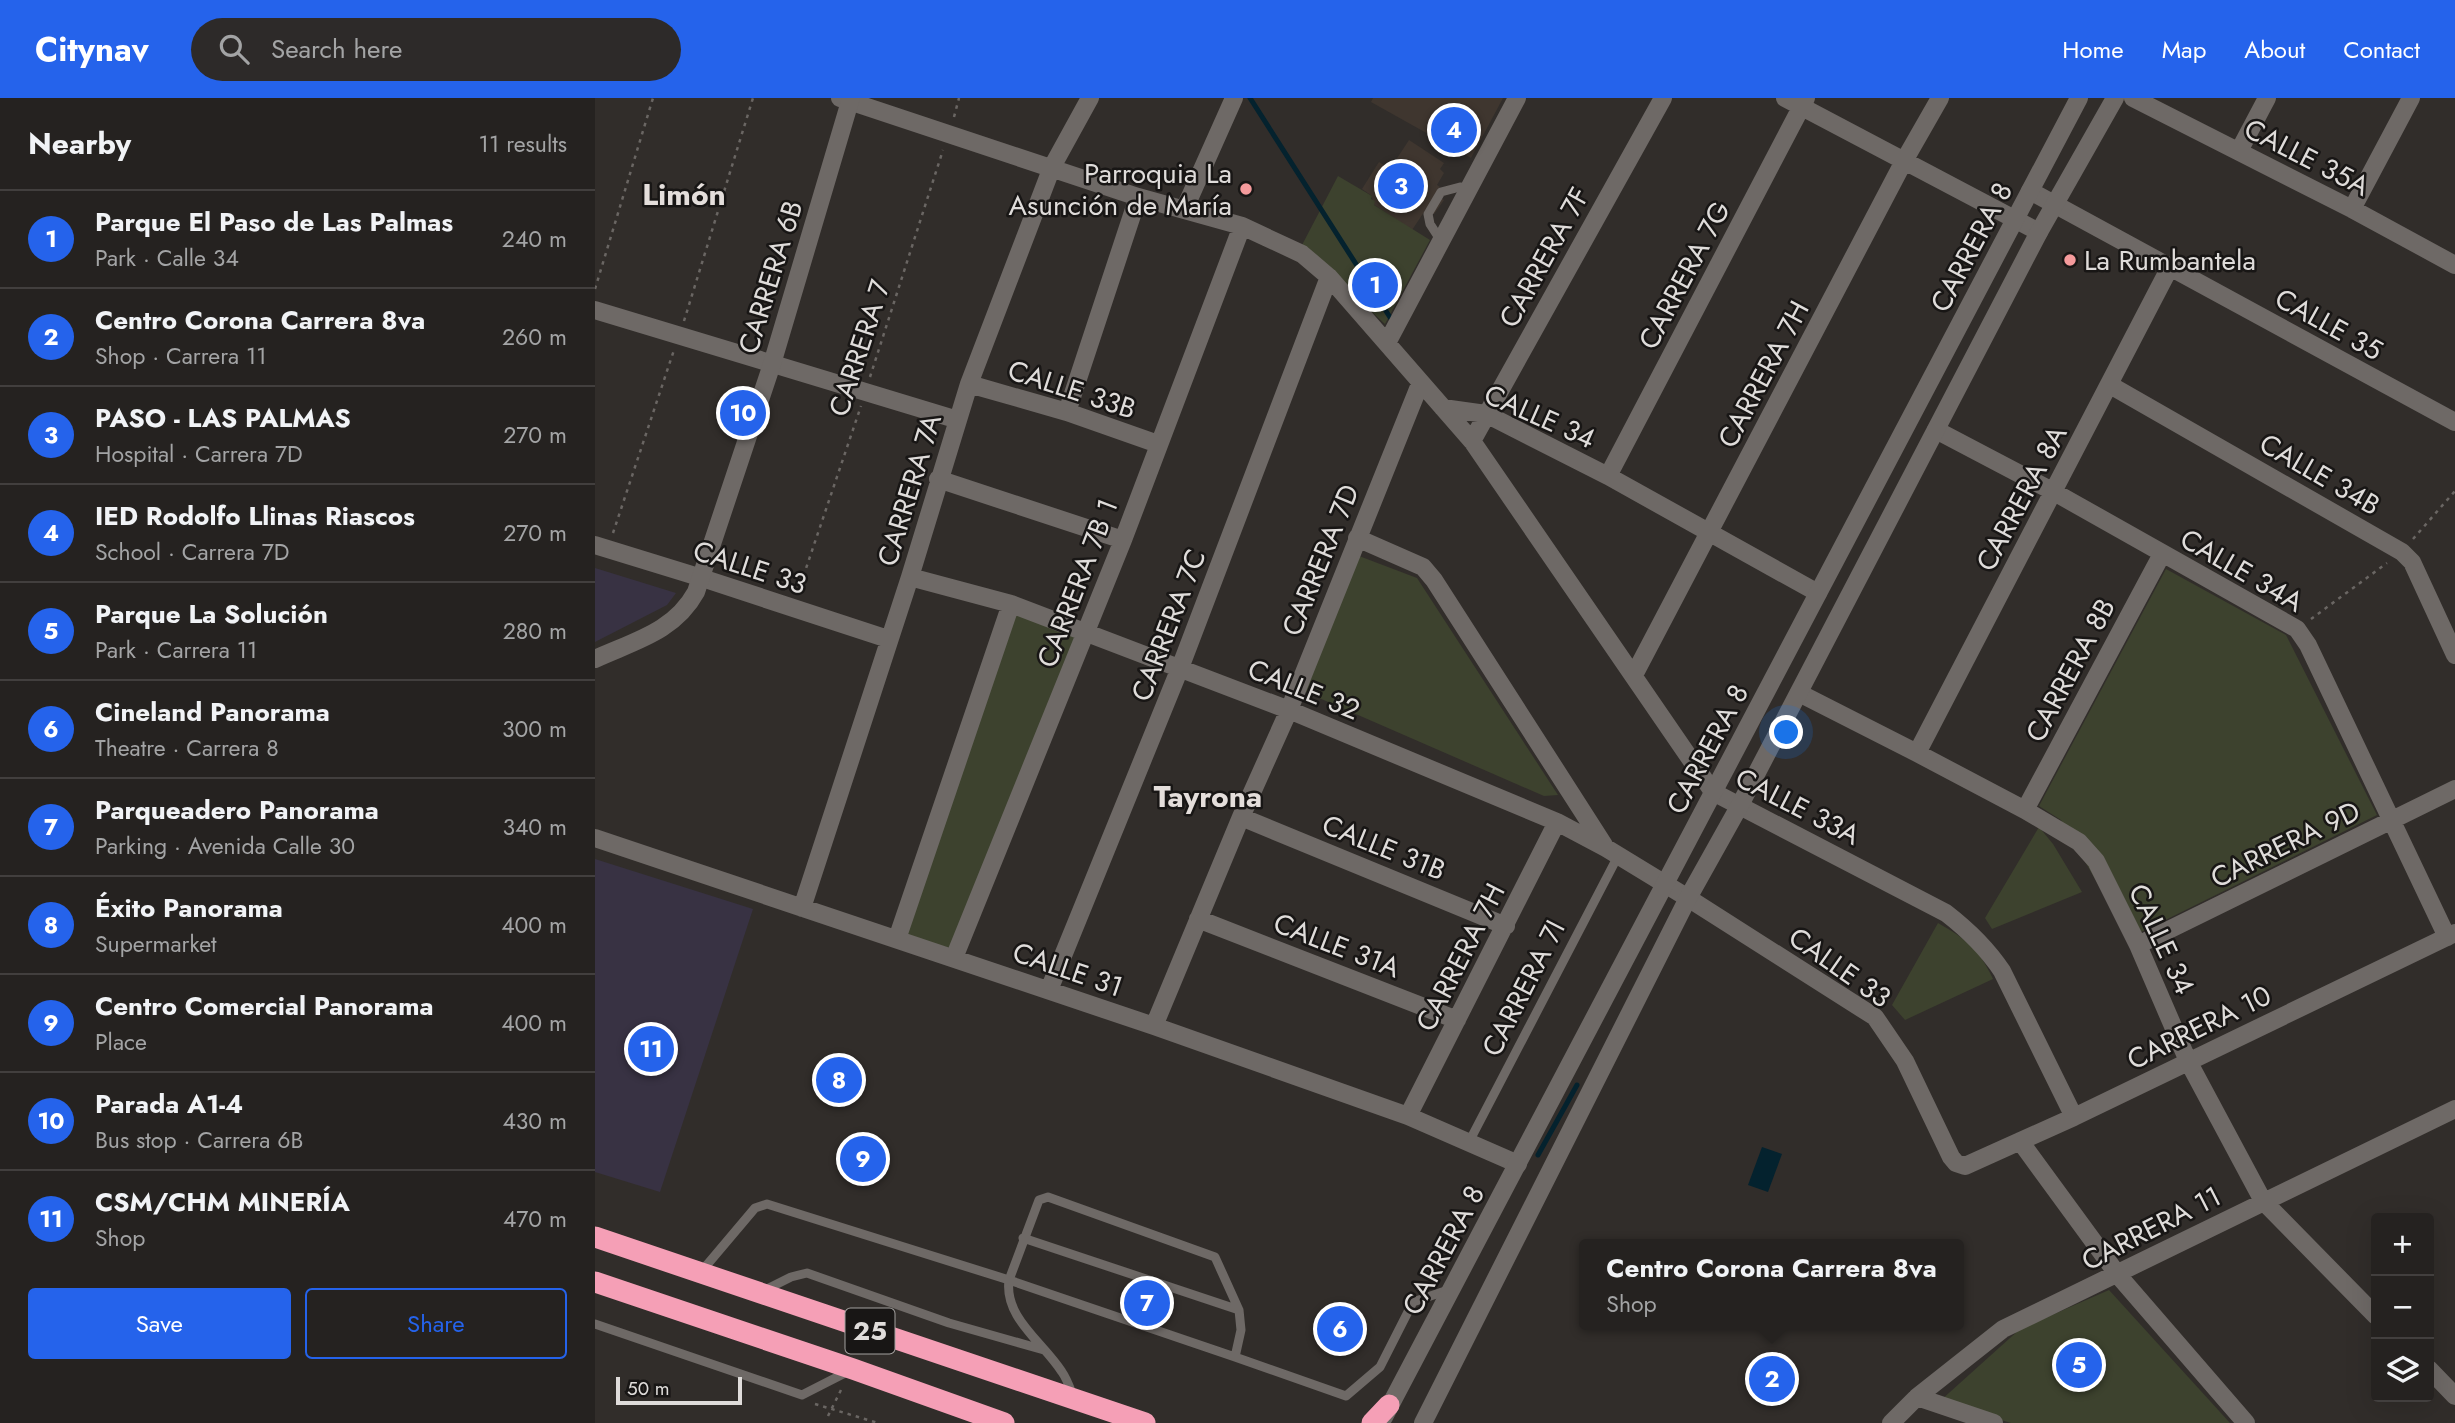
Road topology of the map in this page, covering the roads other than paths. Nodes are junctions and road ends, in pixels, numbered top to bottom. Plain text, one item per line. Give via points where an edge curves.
1 (1090, 98) edge
2 (1234, 98) edge
3 (1517, 98) edge
4 (1663, 98) edge
5 (1785, 98) edge
6 (1940, 98) edge
7 (2079, 98) edge
8 (2115, 98) edge
9 (2133, 98) edge
10 (2267, 98) edge
11 (2411, 98) edge
12 (847, 99) edge
13 (1804, 102) edge
14 (2239, 151) junction
15 (1904, 162) junction
16 (1052, 167) junction
17 (1469, 189) junction
18 (2030, 191) junction
19 (1138, 197) junction
20 (2054, 205) junction
21 (1185, 208) junction
22 (2352, 209) junction
23 (2015, 220) junction
24 (1242, 226) junction
25 (2039, 232) junction
26 (1441, 242) junction
27 (2455, 265) edge
28 (2170, 267) junction
29 (1329, 277) junction
30 (595, 310) edge
31 (1387, 343) junction
32 (772, 364) junction
33 (969, 384) junction
34 (1420, 384) junction
35 (2110, 385) junction
36 (1443, 408) junction
37 (1067, 412) junction
38 (1486, 414) junction
39 (958, 420) junction
40 (2455, 422) edge
41 (1936, 430) junction
42 (1472, 441) junction
43 (1158, 444) junction
44 (1608, 477) junction
45 (938, 479) junction
46 (2053, 492) junction
47 (1709, 534) junction
48 (1357, 538) junction
49 (1123, 540) junction
50 (595, 545) edge
51 (2162, 554) junction
52 (910, 577) junction
53 (702, 578) junction
54 (1818, 593) junction
55 (1011, 604) junction
56 (1087, 632) junction
57 (888, 639) junction
58 (2455, 656) edge
59 (595, 659) edge
60 (1180, 668) junction
61 (1634, 675) junction
62 (1799, 693) junction
63 (1289, 709) junction
64 (1917, 752) junction
65 (2455, 789) edge
66 (1713, 792) junction
67 (1739, 806) junction
68 (2025, 810) junction
69 (1241, 817) junction
70 (1557, 821) junction
71 (2391, 821) junction
72 (595, 838) edge
73 (1612, 852) junction
74 (1665, 884) junction
75 (1688, 898) junction
76 (802, 908) junction
77 (1198, 919) junction
78 (1506, 926) junction
79 (2451, 935) edge
80 (897, 939) junction
81 (2138, 945) junction
82 (954, 958) junction
83 (1049, 990) junction
84 (1457, 1020) junction
85 (1154, 1026) junction
86 (2188, 1060) junction
87 (2455, 1109) edge
88 (1408, 1116) junction
89 (2074, 1117) junction
90 (2020, 1141) junction
91 (1469, 1142) junction
92 (1518, 1164) junction
93 (1965, 1166) joint
94 (2263, 1201) junction
95 (595, 1237) edge
96 (1023, 1238) junction
97 (701, 1272) junction
98 (2118, 1275) junction
99 (1009, 1280) junction
100 (595, 1282) edge
101 (1452, 1289) junction
102 (759, 1293) junction
103 (1239, 1310) junction
104 (2371, 1311) edge
105 (595, 1324) edge
106 (1046, 1351) junction
107 (1235, 1357) junction
108 (853, 1368) junction
109 (2434, 1374) edge
110 (2455, 1396) edge
111 (1917, 1397) junction
112 (1075, 1400) junction
113 (1385, 1414) edge
114 (1004, 1423) edge
115 (1145, 1423) edge
116 (1372, 1423) edge
117 (1423, 1423) edge
118 (1891, 1423) edge
119 (1994, 1423) edge
120 (2246, 1423) edge

1 - 16 street, CARRERA 7A
2 - 21 street
3 - 17 street
4 - 38 street, CARRERA 7F
5 - 13 street
6 - 15 street, CARRERA 7H
7 - 18 street, CARRERA 8
8 - 20 street, CARRERA 8
9 - 14 street, CALLE 35A
10 - 14 street
11 - 22 street
12 - 16 street, CALLE 34
12 - 32 street, CARRERA 6B
13 - 15 street
13 - 44 street, CARRERA 7G
14 - 22 street, CALLE 35A
15 - 23 street
15 - 47 street, CARRERA 7H
16 - 19 street, CALLE 34
16 - 33 street, CARRERA 7A
17 - 26 street
17 - 26 lane via 1441,192 1428,214
18 - 20 street, CALLE 35
18 - 23 street, CARRERA 8
19 - 21 street, CALLE 34
19 - 37 street
20 - 25 street, CARRERA 8
20 - 28 street, CALLE 35
21 - 24 street, CALLE 34
22 - 27 street, CALLE 35A
23 - 25 street
23 - 54 street, CARRERA 8
24 - 29 street, CALLE 34 via 1302,254
24 - 43 street, CARRERA 7B 1
25 - 41 street, CARRERA 8
26 - 31 street
28 - 35 street, CARRERA 8A
28 - 40 street, CALLE 35
29 - 31 street, CALLE 34
29 - 60 street, CARRERA 7C
30 - 32 street
31 - 34 street, CALLE 34
32 - 39 street
32 - 53 street, CARRERA 6B
33 - 37 street, CALLE 33B
33 - 39 street, CARRERA 7A
34 - 36 street, CALLE 34
34 - 48 street, CARRERA 7D
35 - 46 street, CARRERA 8A
35 - 58 street, CALLE 34B via 2402,552 2412,562
36 - 38 street, CALLE 34
36 - 42 street, CALLE 33A
37 - 43 street, CALLE 33B
38 - 42 street, CARRERA 7F
38 - 44 street, CALLE 34
39 - 45 street, CARRERA 7A
41 - 46 street, CALLE 34A
41 - 62 street, CARRERA 8
42 - 61 street, CALLE 33A
43 - 49 street, CARRERA 7B 1
44 - 47 street, CALLE 34
45 - 49 street
45 - 52 street, CARRERA 7A
46 - 51 street, CALLE 34A
46 - 64 street, CARRERA 8A
47 - 54 street, CALLE 34
47 - 61 street, CARRERA 7H
48 - 63 street, CARRERA 7D
48 - 73 street via 1423,568 1434,580
49 - 56 street, CARRERA 7B 1
50 - 53 street, CALLE 33
51 - 68 street, CARRERA 8B
51 - 71 street, CALLE 34A via 2297,629
52 - 55 street, CALLE 32
52 - 57 street, CARRERA 7A
53 - 57 street, CALLE 33
53 - 59 street, CARRERA 6B via 676,620
54 - 66 street, CARRERA 8
55 - 56 street, CALLE 32
55 - 80 street
56 - 60 street, CALLE 32
56 - 82 street, CARRERA 7B 1
57 - 76 street, CARRERA 7A
60 - 63 street, CALLE 32
60 - 83 street, CARRERA 7C
61 - 66 street, CALLE 33A
62 - 64 street, CALLE 34
62 - 67 street, CARRERA 8
63 - 69 street, CARRERA 7D
63 - 70 street, CALLE 32
64 - 68 street, CALLE 34
65 - 71 street, CARRERA 9D
66 - 67 street, CALLE 33A
66 - 74 street, CARRERA 8
67 - 75 street, CARRERA 8
67 - 89 street, CALLE 33A via 1946,912 1974,935 2001,971
68 - 81 street, CALLE 34 via 2079,842 2096,861
69 - 77 street, CARRERA 7D
69 - 78 street, CALLE 31B
70 - 73 street, CALLE 32
70 - 78 street, CARRERA 7H
71 - 79 street, CALLE 34A
71 - 81 street, CARRERA 9D
72 - 76 street, CALLE 31
73 - 74 street, CALLE 32
73 - 91 lane, CARRERA 7I
74 - 75 street, CALLE 33
74 - 92 street, CARRERA 8
75 - 93 street, CALLE 33 via 1875,1017 1905,1061 1951,1157
75 - 117 street, CARRERA 8
76 - 80 street, CALLE 31
77 - 84 street, CALLE 31A
77 - 85 street, CARRERA 7D
78 - 84 street, CARRERA 7H
79 - 86 street, CARRERA 10
80 - 82 street, CALLE 31
81 - 86 street, CALLE 34
82 - 83 street, CALLE 31
83 - 85 street, CALLE 31
84 - 88 street, CARRERA 7H
85 - 88 street, CALLE 31
86 - 89 street, CARRERA 10
86 - 94 street, CALLE 34
87 - 94 street, CARRERA 11
88 - 91 street, CALLE 31
89 - 90 street, CARRERA 10
90 - 93 street, CARRERA 10
90 - 98 street
91 - 92 street, CALLE 31
92 - 101 street, CARRERA 8
94 - 98 street, CARRERA 11
94 - 104 street, CALLE 34
95 - 97 highway, 25
96 - 99 lane
96 - 103 lane
96 - 103 lane via 1039,1200 1048,1197 1211,1254
97 - 99 lane via 755,1208 767,1204
97 - 102 highway, 25
98 - 111 street, CARRERA 11 via 2003,1329
98 - 120 street
99 - 106 lane via 1007,1291 1014,1311
99 - 107 lane
100 - 108 highway, 25
101 - 107 lane via 1413,1302 1380,1367 1346,1396
101 - 113 street, CARRERA 8
102 - 106 lane via 807,1273
102 - 112 highway, 25
103 - 107 lane via 1241,1330
105 - 108 lane via 802,1395
106 - 112 lane
108 - 114 highway, 25
109 - 110 street
111 - 118 street, CARRERA 11
111 - 119 street
112 - 115 highway, 25
113 - 116 highway

